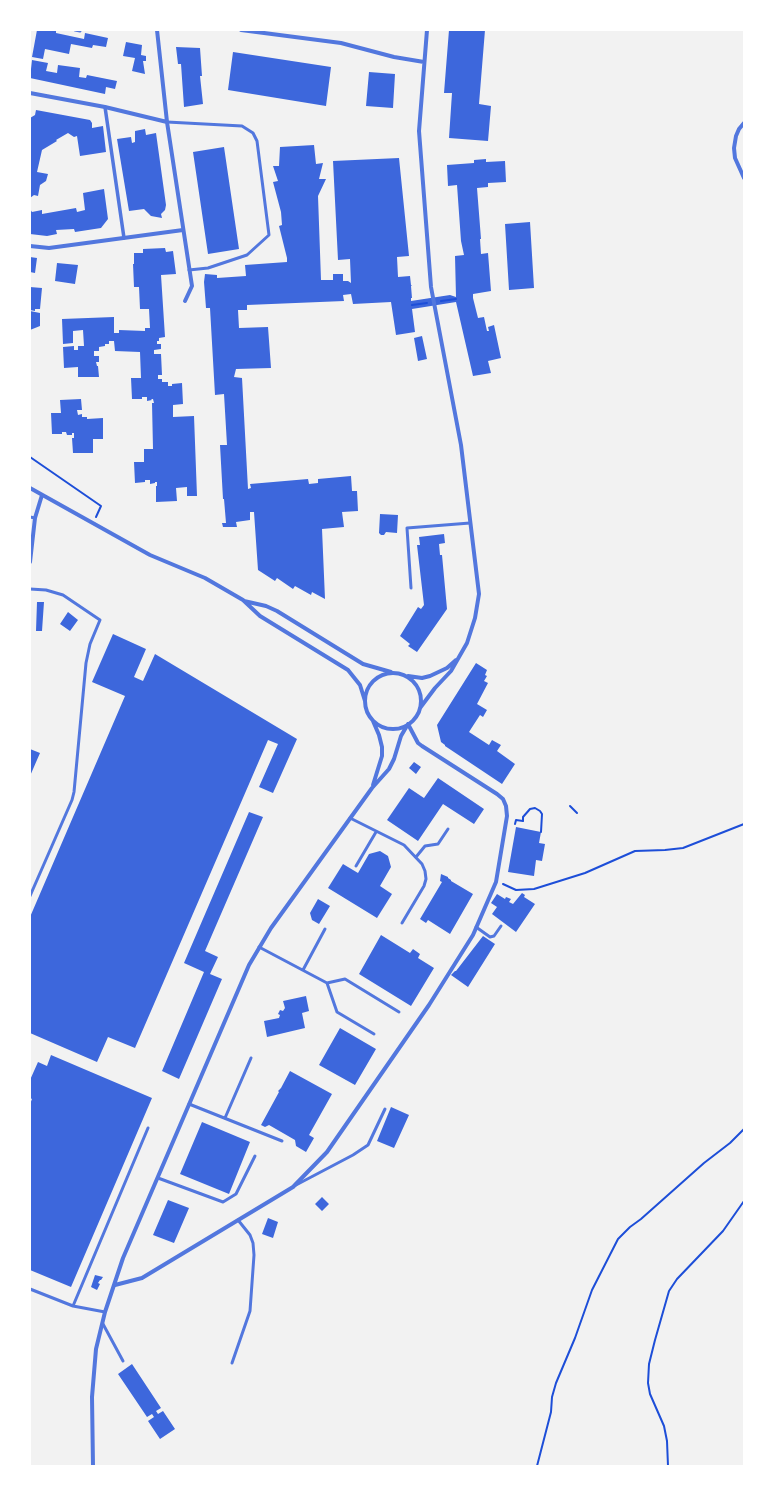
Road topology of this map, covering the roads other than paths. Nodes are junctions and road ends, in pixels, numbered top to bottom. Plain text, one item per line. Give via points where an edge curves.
1 (75, 30) edge
2 (157, 30) edge
3 (241, 30) edge
4 (427, 30) edge
5 (80, 31) dead end
6 (424, 62) junction
7 (30, 93) edge
8 (105, 107) junction
9 (167, 122) junction
10 (744, 123) edge
11 (744, 178) edge
12 (183, 230) junction
13 (124, 238) junction
14 (30, 246) edge
15 (189, 270) junction
16 (185, 301) dead end
17 (30, 488) edge
18 (42, 495) junction
19 (32, 518) edge
20 (470, 523) junction
21 (30, 562) edge
22 (411, 588) dead end
23 (30, 589) edge
24 (243, 600) junction
25 (458, 658) junction
26 (397, 673) junction
27 (403, 675) junction
28 (365, 701) junction
29 (420, 708) junction
30 (370, 717) junction
31 (408, 724) junction
32 (372, 788) junction
33 (350, 818) junction
34 (448, 830) dead end
35 (376, 832) junction
36 (416, 857) junction
37 (356, 866) dead end
38 (30, 896) edge
39 (402, 922) dead end
40 (501, 926) dead end
41 (476, 927) junction
42 (325, 929) dead end
43 (260, 947) junction
44 (302, 970) junction
45 (327, 983) junction
46 (399, 1012) dead end
47 (374, 1034) dead end
48 (251, 1058) dead end
49 (189, 1104) junction
50 (386, 1109) dead end
51 (225, 1118) junction
52 (148, 1128) dead end
53 (282, 1141) dead end
54 (255, 1156) dead end
55 (158, 1178) junction
56 (293, 1187) junction
57 (238, 1220) junction
58 (115, 1285) junction
59 (30, 1289) edge
60 (73, 1306) junction
61 (105, 1312) junction
62 (102, 1323) junction
63 (123, 1361) dead end
64 (232, 1363) dead end
65 (92, 1466) edge

1 - 5 lane
2 - 9 street
3 - 6 street via 341,43
4 - 6 street
6 - 20 street via 419,132 431,288 461,445
7 - 8 street
8 - 9 street
8 - 13 street
9 - 12 street
9 - 15 lane via 242,126 253,133 257,141 269,235 247,255 208,268
10 - 11 street via 736,136 734,148 735,158
12 - 13 street
12 - 15 street
13 - 14 street via 49,248
15 - 16 street via 192,286
17 - 18 street
18 - 19 street
18 - 24 street via 150,554 205,578
19 - 21 street
20 - 22 lane via 407,528
20 - 25 street via 479,594 478,607 467,643
23 - 38 lane via 62,595 100,620 90,644 86,663 72,800
24 - 26 street via 277,611 363,664
24 - 28 street via 260,616 348,670 360,684
25 - 27 street via 447,668 430,676 422,678
25 - 29 street via 451,671
26 - 27 street
26 - 28 street via 389,673 376,679 370,685
27 - 29 street via 416,684 420,692
28 - 30 street
29 - 31 street via 416,717
30 - 31 street via 388,728 395,729
30 - 32 street via 382,747 382,756
31 - 32 street via 389,769
31 - 41 street via 422,746 497,794 504,802 507,816 496,882
32 - 33 street
33 - 35 lane
33 - 43 street
34 - 36 lane via 438,844 425,846
35 - 36 lane via 404,846
35 - 37 lane
36 - 39 lane via 422,864 426,879
40 - 41 lane via 494,936 490,937
41 - 56 street via 429,1005 327,1152
42 - 44 lane
43 - 44 lane
43 - 49 street via 249,965
44 - 45 lane
45 - 46 lane via 345,979
45 - 47 lane via 337,1012
48 - 51 lane
49 - 51 lane
49 - 55 street
50 - 56 lane via 368,1145
51 - 53 lane
52 - 60 lane
54 - 55 lane via 236,1194 223,1202
55 - 58 street via 123,1258
56 - 57 street
57 - 58 street via 142,1278
57 - 64 lane via 250,1235 254,1255 250,1311
58 - 61 street
59 - 60 lane
60 - 61 lane
61 - 62 street
62 - 63 lane
62 - 65 street via 96,1349 92,1398

